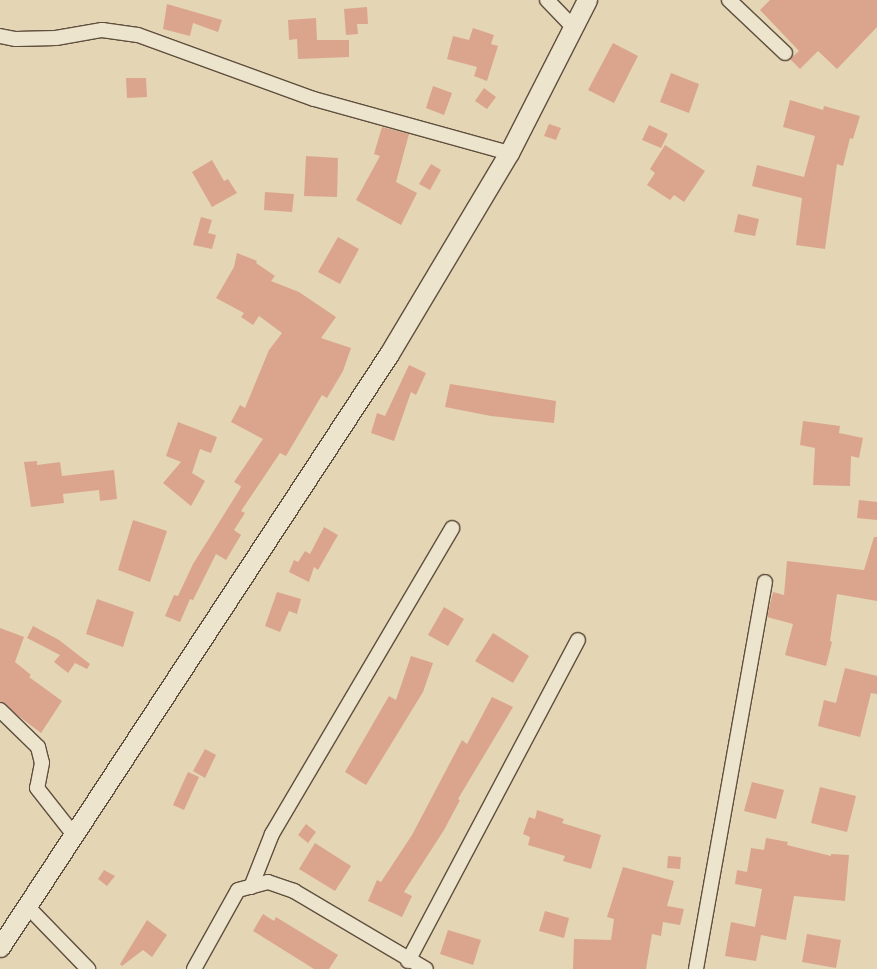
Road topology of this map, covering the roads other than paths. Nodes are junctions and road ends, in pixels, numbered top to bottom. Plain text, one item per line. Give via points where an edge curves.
1 (547, 0) edge
2 (587, 0) edge
3 (729, 0) edge
4 (574, 28) junction
5 (0, 36) edge
6 (785, 53) dead end
7 (509, 152) junction
8 (452, 528) dead end
9 (765, 582) dead end
10 (578, 640) dead end
11 (0, 710) edge
12 (74, 836) junction
13 (251, 887) junction
14 (27, 906) junction
15 (0, 947) edge
16 (408, 961) junction
17 (88, 969) edge
18 (194, 969) edge
19 (426, 969) edge
20 (696, 969) edge

1 - 4 street
2 - 4 main road
3 - 6 street
4 - 7 main road
5 - 7 street via 16,39 56,38 102,30 138,35 314,99
7 - 12 main road via 389,354
8 - 13 street via 272,834
9 - 20 street
10 - 16 street
11 - 12 street via 38,747 42,763 37,788
12 - 14 main road
13 - 16 street via 268,882 294,891
13 - 18 street via 238,890
14 - 15 main road
14 - 17 street
16 - 19 street

